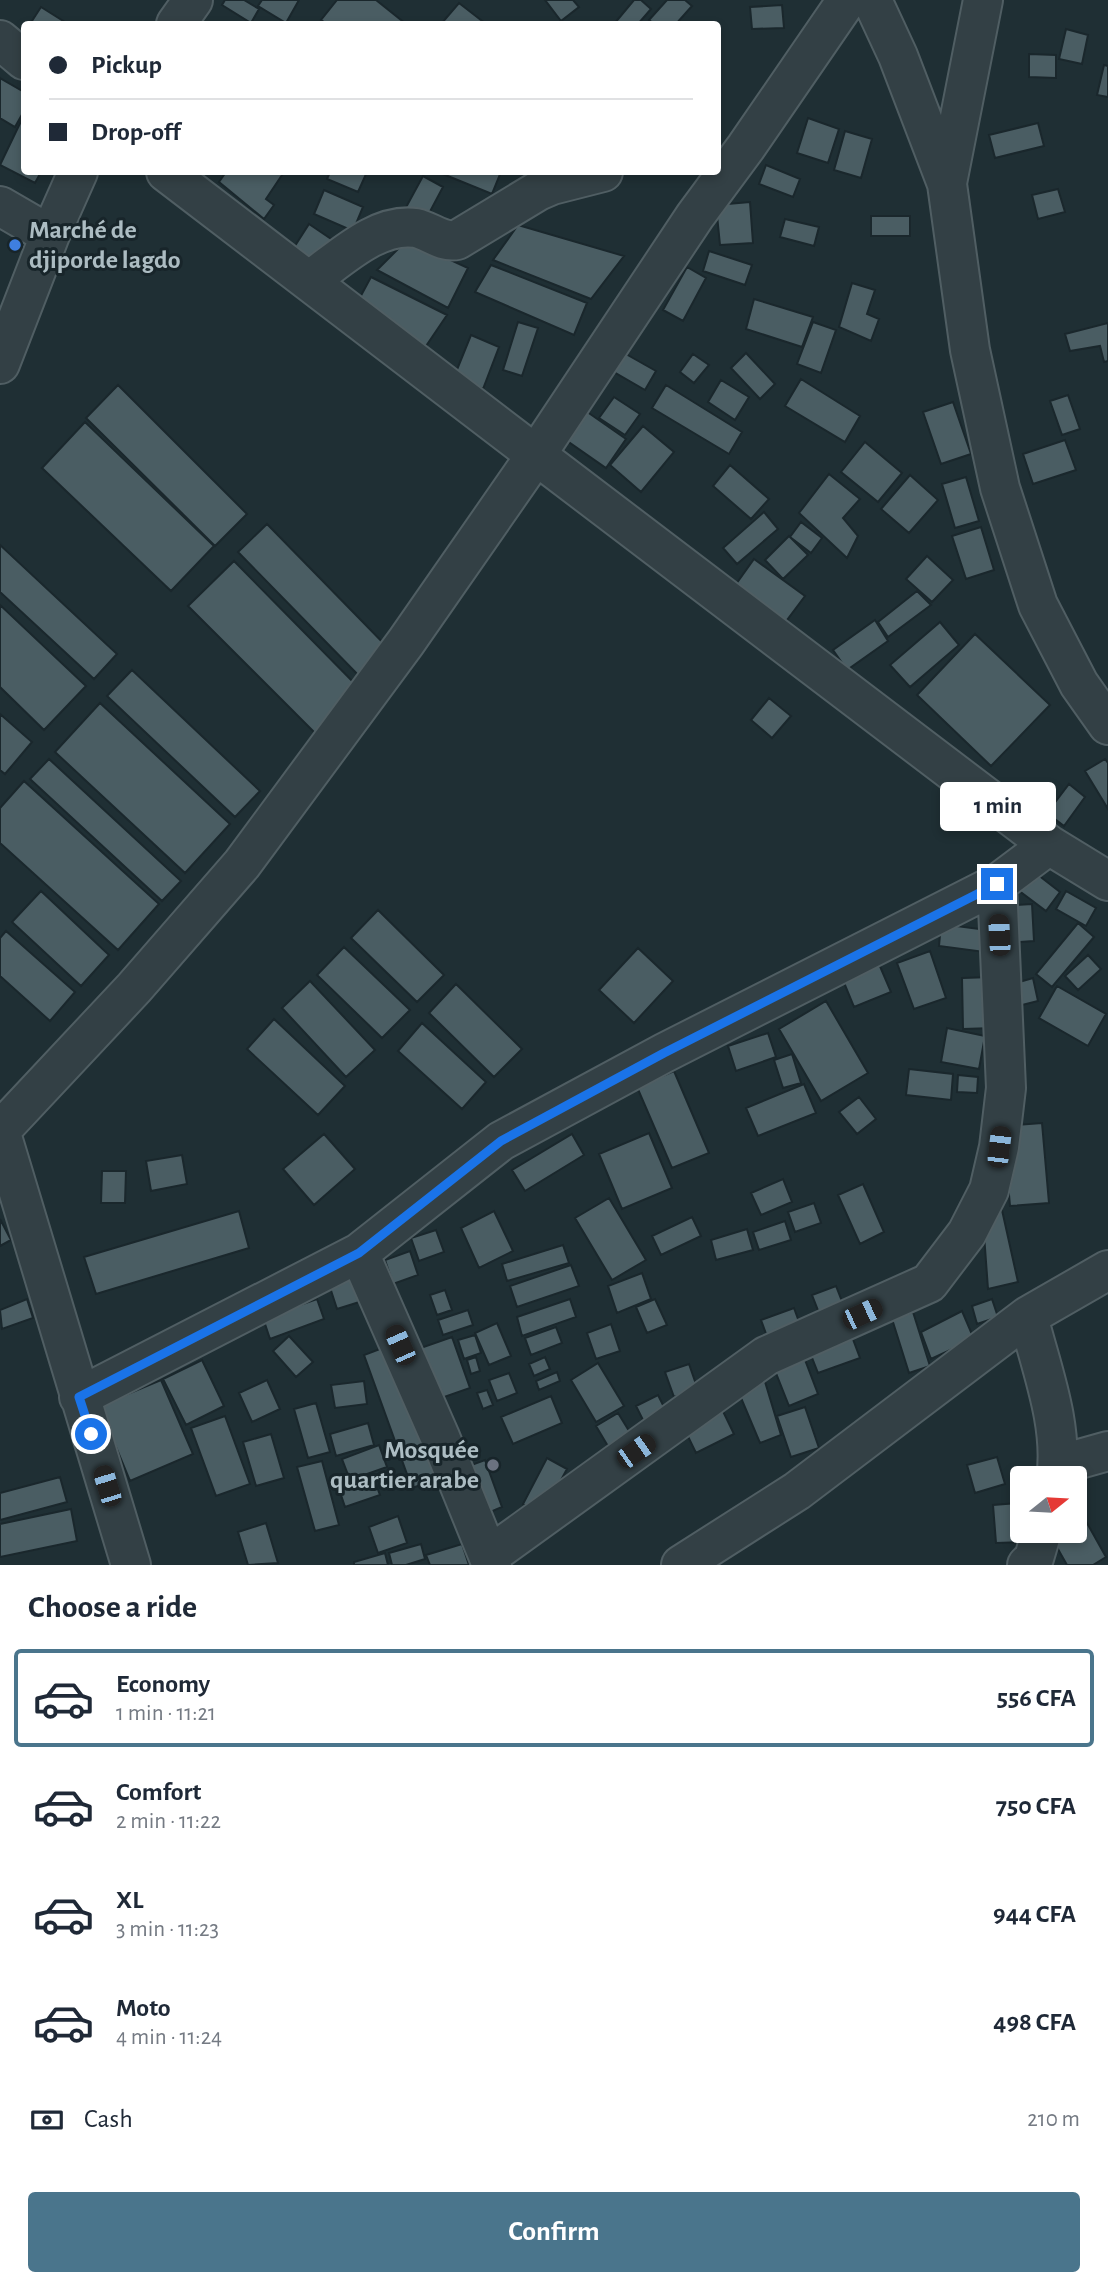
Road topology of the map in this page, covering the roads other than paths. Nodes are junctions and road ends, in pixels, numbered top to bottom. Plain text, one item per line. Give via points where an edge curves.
1 (193, 0) edge
2 (847, 0) edge
3 (872, 0) edge
4 (983, 0) edge
5 (178, 21) edge
6 (0, 40) edge
7 (21, 58) edge
8 (732, 149) edge
9 (721, 169) edge
10 (77, 175) edge
11 (170, 175) edge
12 (591, 175) edge
13 (718, 175) edge
14 (947, 184) junction
15 (0, 206) edge
16 (50, 235) junction
17 (310, 280) junction
18 (0, 364) edge
19 (536, 455) junction
20 (1108, 725) edge
21 (1049, 845) junction
22 (1108, 881) edge
23 (997, 884) junction
24 (0, 1131) edge
25 (359, 1253) junction
26 (1108, 1270) edge
27 (1028, 1316) junction
28 (79, 1397) junction
29 (1108, 1451) edge
30 (1057, 1466) edge
31 (1072, 1466) edge
32 (1038, 1544) edge
33 (491, 1560) edge
34 (131, 1565) edge
35 (681, 1565) edge
36 (1027, 1565) edge

1 - 5 street
2 - 8 street
3 - 14 street
4 - 14 street
6 - 7 street
8 - 9 street
10 - 16 street
11 - 17 street
12 - 17 street via 538,191 457,240 416,228 376,234
13 - 19 street
14 - 20 street via 970,350 1000,488 1038,605 1079,684
15 - 16 street
16 - 18 street
17 - 19 street
19 - 21 street
19 - 24 street via 406,642 242,864
21 - 22 street
21 - 23 street
23 - 25 street via 501,1141
23 - 33 street via 1006,1088 989,1189 967,1233 929,1283 766,1356
24 - 28 street
25 - 28 street
25 - 33 street
26 - 27 street
27 - 30 street via 1054,1420
27 - 35 street via 797,1491
28 - 34 street
29 - 31 street
32 - 36 street

